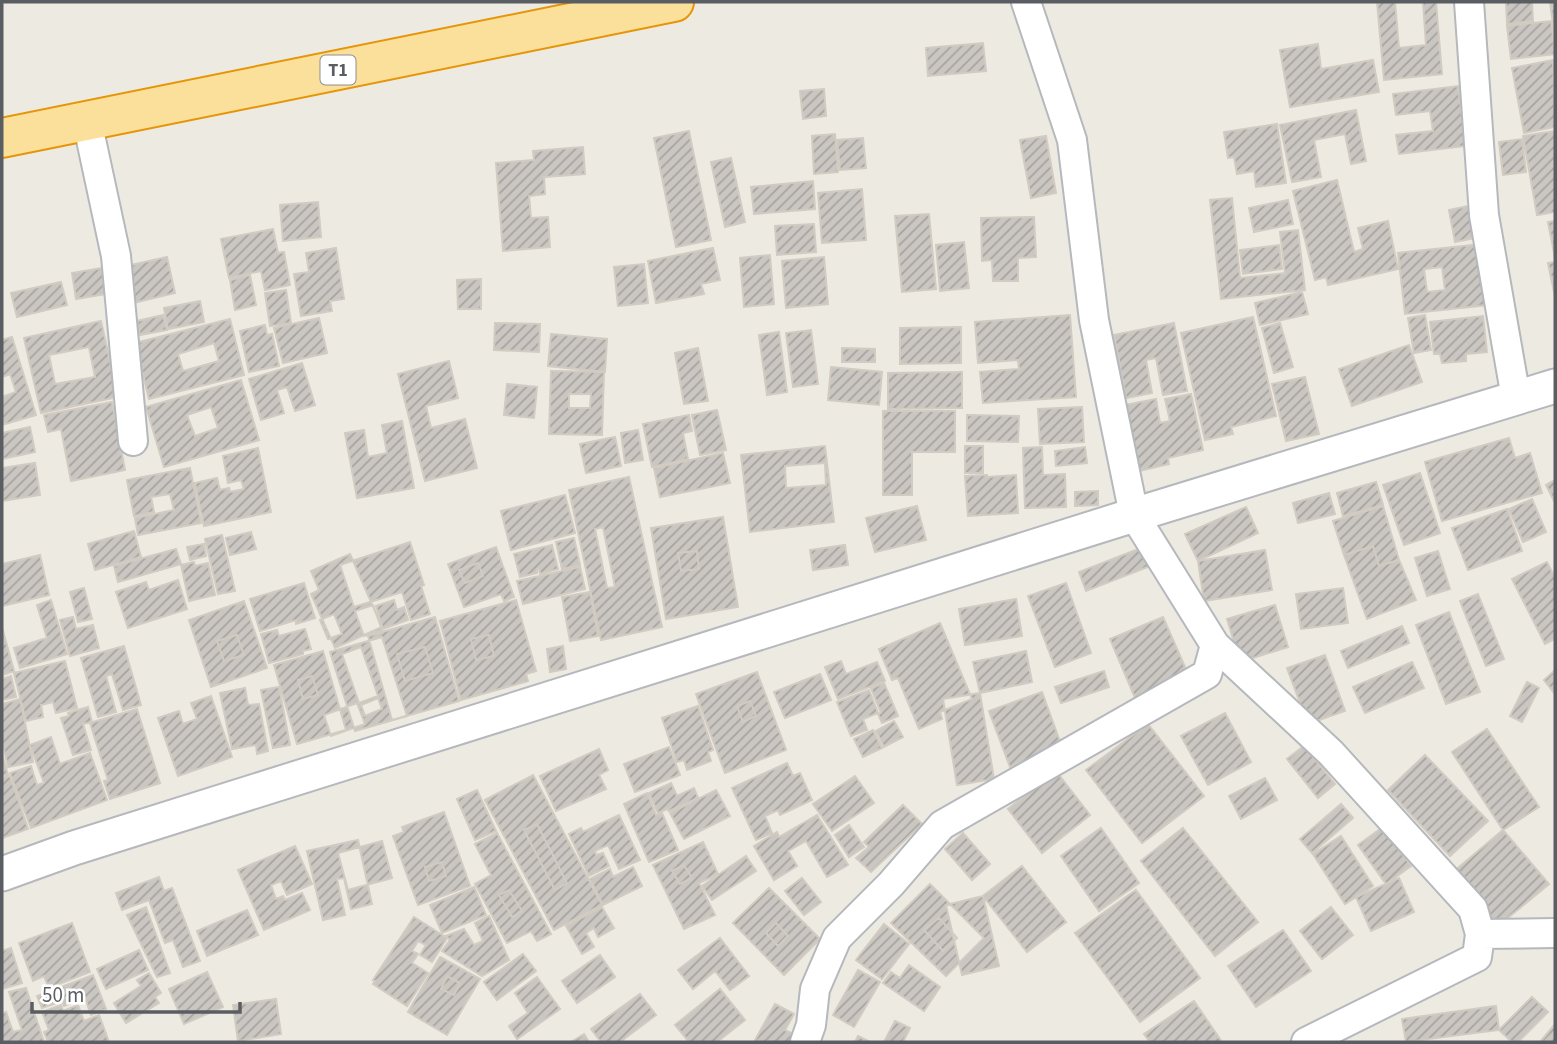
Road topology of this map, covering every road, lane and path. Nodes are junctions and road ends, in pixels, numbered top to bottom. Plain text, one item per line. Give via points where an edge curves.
1 (674, 2) edge
2 (1026, 2) edge
3 (1469, 2) edge
4 (87, 121) junction
5 (2, 138) edge
6 (1555, 386) edge
7 (1516, 398) junction
8 (133, 441) dead end
9 (1134, 515) junction
10 (1215, 645) junction
11 (2, 874) edge
12 (1555, 933) edge
13 (1480, 934) junction
14 (805, 1042) edge
15 (1306, 1042) edge

1 - 4 highway, T1
2 - 9 street via 1072,140 1094,320
3 - 7 street via 1484,215
4 - 5 highway, T1
4 - 8 street via 116,256
6 - 7 street
7 - 9 street
9 - 10 street
9 - 11 street
10 - 13 street via 1331,753 1473,909
10 - 14 street via 1207,674 942,825 837,938 815,989
12 - 13 street
13 - 15 street via 1477,957

